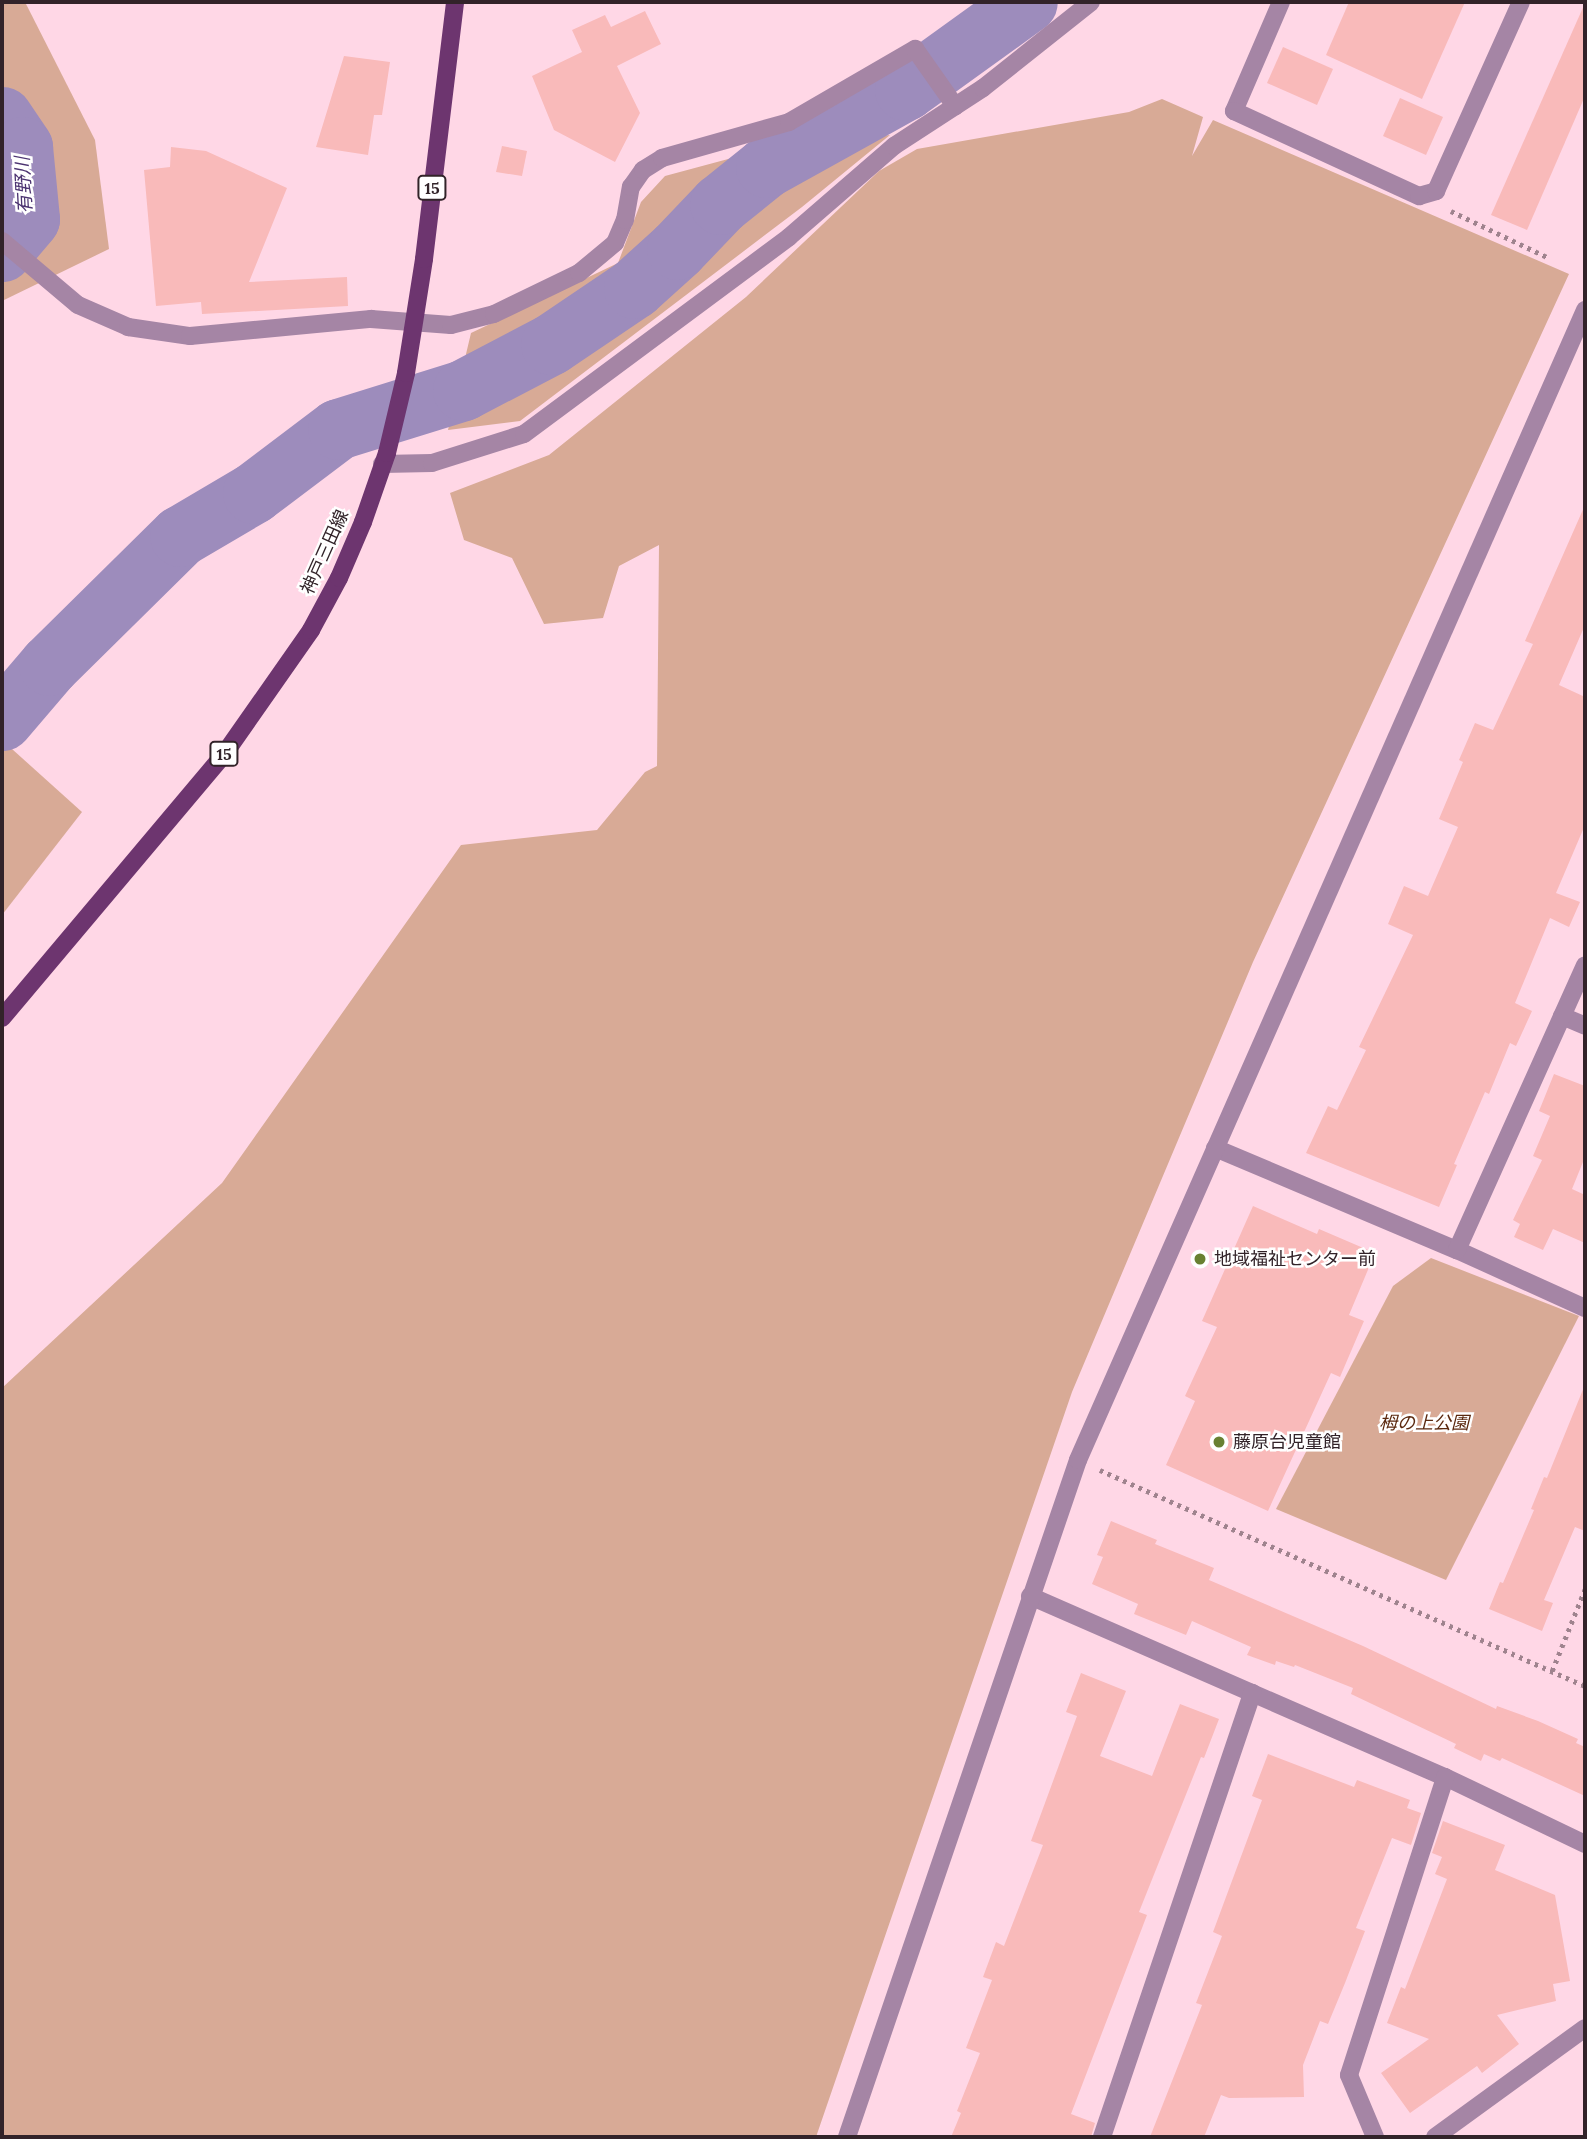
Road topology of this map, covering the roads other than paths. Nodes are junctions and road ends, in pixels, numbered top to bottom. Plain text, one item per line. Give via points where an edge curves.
1 (455, 2) edge
2 (1091, 2) edge
3 (1280, 2) edge
4 (1521, 2) edge
5 (953, 102) junction
6 (2, 241) edge
7 (1585, 310) edge
8 (413, 322) junction
9 (384, 458) junction
10 (1585, 965) edge
11 (1562, 1016) junction
12 (2, 1018) edge
13 (1585, 1026) edge
14 (1215, 1148) junction
15 (1457, 1250) junction
16 (1585, 1308) edge
17 (1030, 1596) junction
18 (1252, 1693) junction
19 (1445, 1777) junction
20 (1585, 1844) edge
21 (1585, 2028) edge
22 (847, 2137) edge
23 (1102, 2137) edge
24 (1375, 2137) edge
25 (1434, 2137) edge

1 - 8 main road, 神戸三田線 / 15
2 - 5 street
3 - 4 street via 1234,111 1419,196 1436,191
5 - 8 street via 915,49 789,122 663,158 643,170 631,187 615,243 579,273 494,314 451,326
5 - 9 street via 894,146 789,237 524,434 432,463
6 - 8 street via 78,305 128,327 190,336 371,319
7 - 14 street
8 - 9 main road, 神戸三田線 / 15 via 406,373
9 - 12 main road, 神戸三田線 / 15 via 339,578 282,674 225,753
10 - 11 street
11 - 13 street
11 - 15 street
14 - 15 street
14 - 17 street via 1078,1460
15 - 16 street
17 - 18 street
17 - 22 street
18 - 19 street
18 - 23 street
19 - 20 street
19 - 24 street via 1349,2075
21 - 25 street

